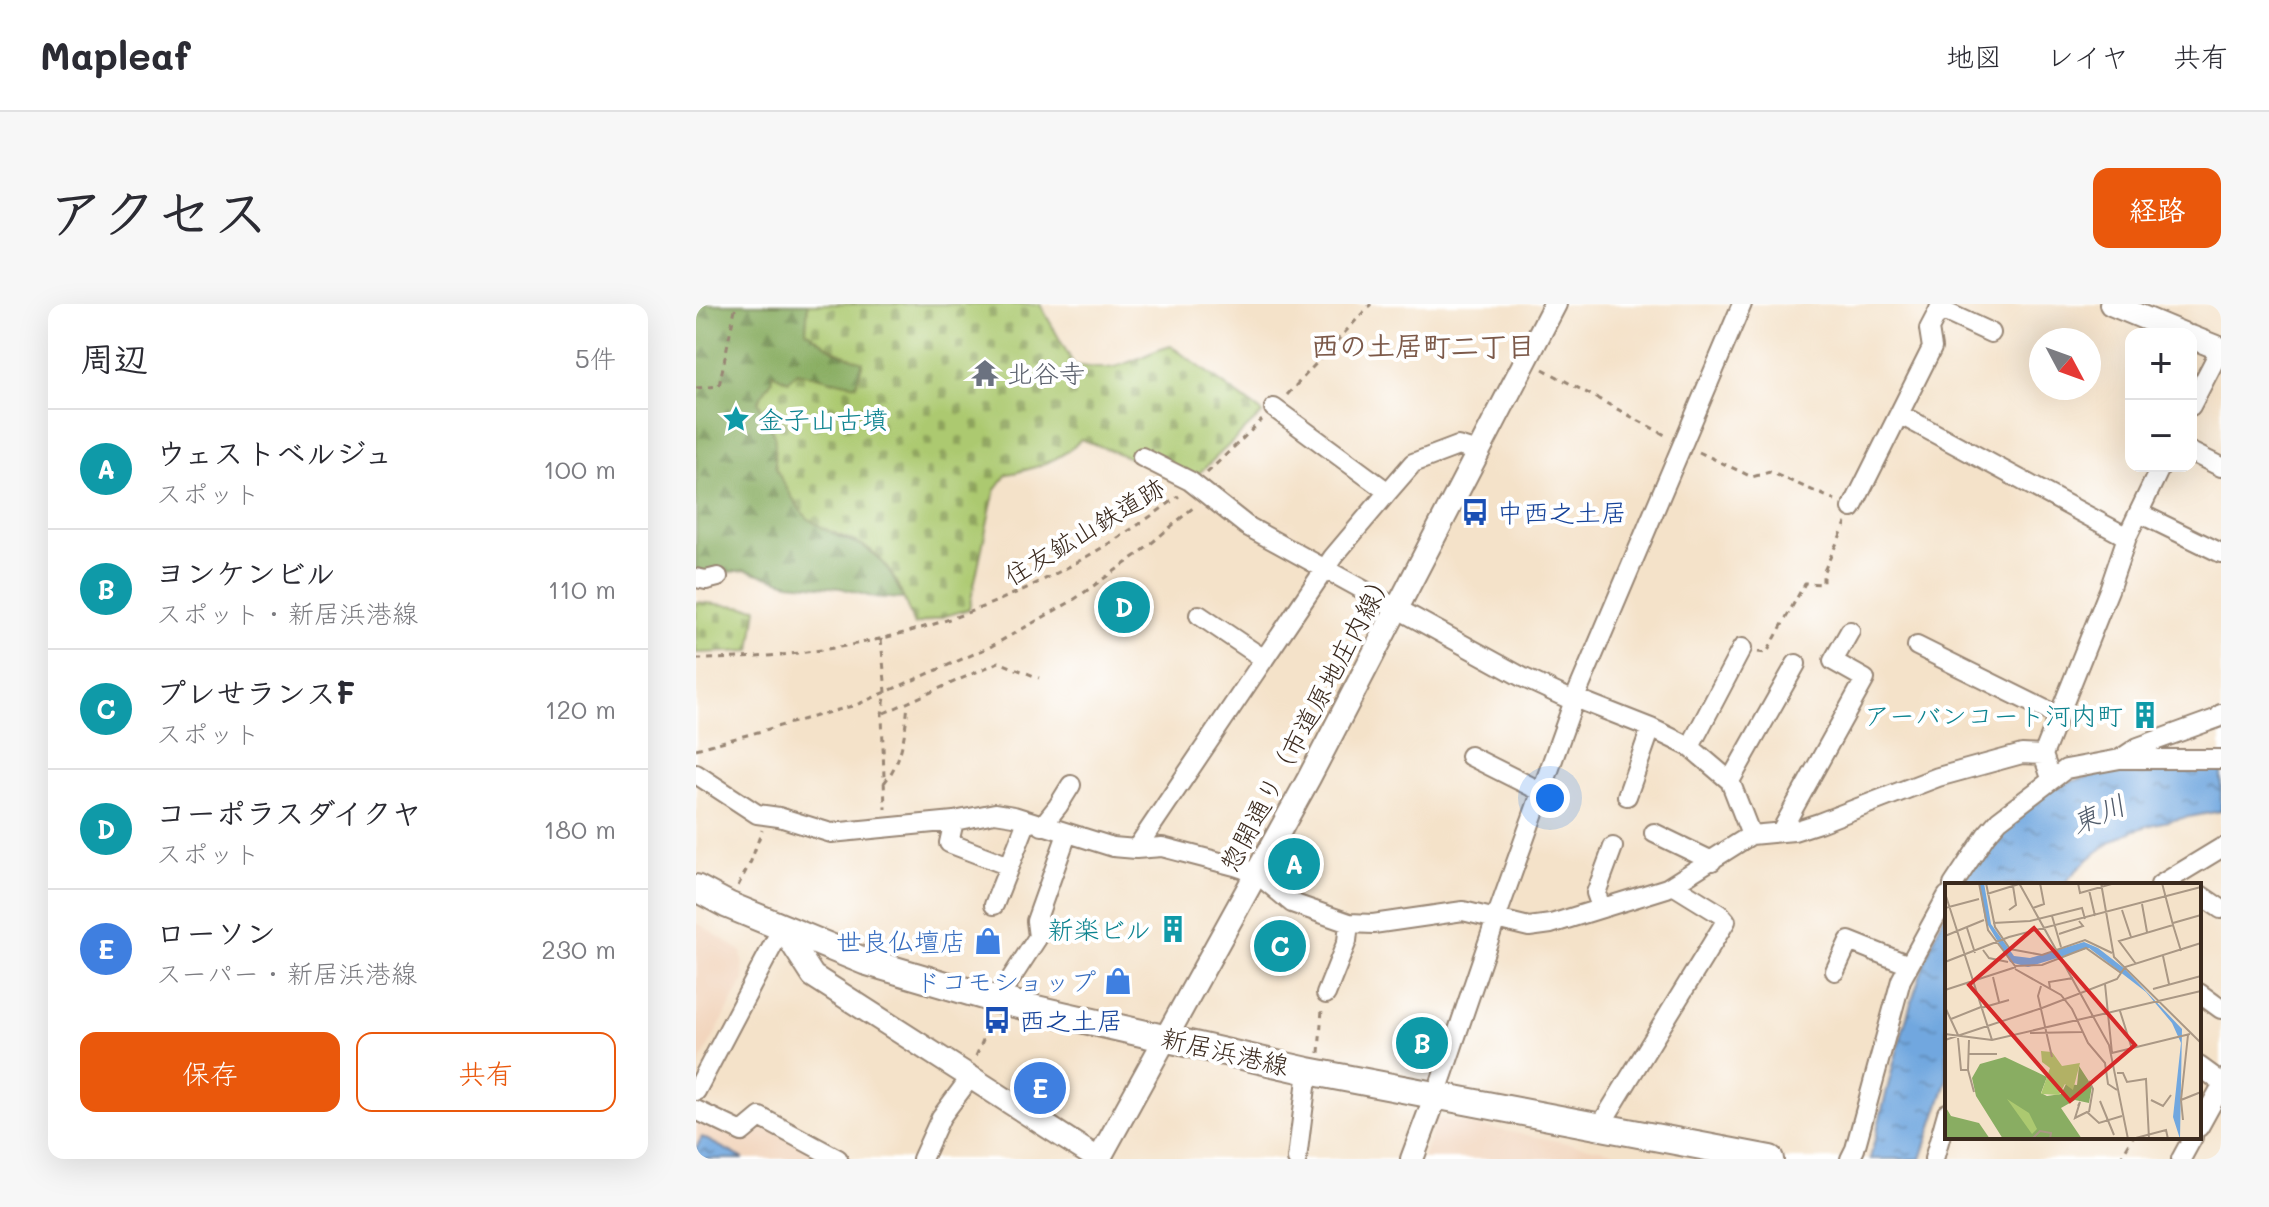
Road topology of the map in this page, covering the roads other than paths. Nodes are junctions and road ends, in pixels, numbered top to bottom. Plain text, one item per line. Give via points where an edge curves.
1 (1555, 304) edge
2 (1742, 304) edge
3 (2111, 304) edge
4 (1940, 306) edge
5 (2169, 328) edge
6 (1991, 333) dead end
7 (2197, 339) edge
8 (2221, 349) edge
9 (2194, 400) edge
10 (1274, 408) road end
11 (1899, 414) junction
12 (1478, 452) junction
13 (2197, 455) edge
14 (1142, 457) dead end
15 (2221, 467) edge
16 (2158, 472) edge
17 (1388, 492) junction
18 (1852, 508) road end
19 (2139, 513) junction
20 (2127, 537) junction
21 (2221, 553) edge
22 (1326, 571) junction
23 (718, 577) dead end
24 (696, 578) edge
25 (1396, 609) junction
26 (1199, 615) dead end
27 (1850, 631) dead end
28 (1917, 646) dead end
29 (1742, 648) road end
30 (1264, 659) junction
31 (1796, 664) dead end
32 (1575, 698) junction
33 (2221, 714) edge
34 (2058, 716) junction
35 (1651, 728) junction
36 (1690, 747) junction
37 (2043, 755) junction
38 (1470, 756) dead end
39 (2120, 759) junction
40 (2221, 759) edge
41 (696, 774) edge
42 (2051, 778) junction
43 (1730, 781) junction
44 (1071, 785) dead end
45 (1542, 792) junction
46 (1627, 796) dead end
47 (954, 821) junction
48 (1034, 823) junction
49 (1781, 831) junction
50 (1654, 833) dead end
51 (1067, 834) junction
52 (1751, 835) junction
53 (1613, 847) dead end
54 (2221, 848) edge
55 (1136, 849) junction
56 (1712, 861) junction
57 (1009, 866) junction
58 (1256, 873) junction
59 (2173, 882) edge
60 (1954, 883) edge
61 (1673, 885) junction
62 (696, 888) edge
63 (2201, 895) edge
64 (1945, 900) edge
65 (994, 905) dead end
66 (1601, 907) junction
67 (2221, 909) edge
68 (1495, 921) junction
69 (1349, 923) junction
70 (782, 928) junction
71 (1909, 965) junction
72 (1835, 971) dead end
73 (1326, 994) road end
74 (2201, 994) edge
75 (997, 1000) junction
76 (2221, 1009) edge
77 (1167, 1037) junction
78 (2201, 1068) edge
79 (1313, 1072) junction
80 (968, 1077) junction
81 (2221, 1084) edge
82 (696, 1091) edge
83 (1436, 1095) junction
84 (696, 1110) edge
85 (1945, 1120) edge
86 (2201, 1123) edge
87 (1600, 1126) junction
88 (2192, 1139) edge
89 (838, 1159) edge
90 (922, 1159) edge
91 (1099, 1159) edge
92 (1297, 1159) edge
93 (1412, 1159) edge
94 (1770, 1159) edge
95 (1850, 1159) edge
96 (1934, 1159) edge
97 (2181, 1159) edge

1 - 12 street, 惣開通り（市道原地庄内線）
2 - 32 street
3 - 5 street
4 - 6 street
4 - 11 street via 1929,329 1932,348
7 - 8 street
8 - 9 street
10 - 17 street
11 - 18 street
11 - 20 street
12 - 17 street via 1458,446 1413,463
12 - 25 street, 惣開通り（市道原地庄内線）
13 - 15 street
14 - 22 street via 1190,481 1247,526
16 - 19 street
17 - 22 street
19 - 20 street
19 - 21 street
20 - 34 street
22 - 25 street
22 - 30 street
23 - 24 street
25 - 32 street via 1522,677
25 - 58 street, 惣開通り（市道原地庄内線）
26 - 30 street
27 - 49 street via 1833,661 1865,679
28 - 34 street
29 - 36 street
30 - 55 street
31 - 43 street
32 - 35 street
32 - 45 street
33 - 39 street
34 - 37 street
35 - 36 street
35 - 46 street
36 - 43 street
37 - 42 street
37 - 49 street via 2022,754 1938,777 1819,823
38 - 45 street
39 - 40 street
39 - 42 street via 2066,769
41 - 47 street via 757,814 831,833
42 - 60 street via 1999,820
43 - 52 street
44 - 48 street
45 - 68 street
47 - 48 street via 995,813
47 - 57 street via 949,843
48 - 51 street
48 - 57 street
49 - 52 street
50 - 56 street
51 - 55 street
51 - 75 street via 1036,921 1038,937
52 - 56 street
53 - 66 street via 1596,893
54 - 59 street
55 - 58 street via 1162,847
56 - 61 street
57 - 65 street
58 - 69 street via 1292,903
58 - 77 street, 惣開通り（市道原地庄内線）
61 - 66 street
61 - 87 street via 1726,921
62 - 70 main road, 新居浜港線
63 - 67 street
64 - 71 street
66 - 68 street via 1529,927
68 - 69 street via 1463,911
68 - 83 street
69 - 73 street
70 - 75 main road, 新居浜港線 via 864,961
70 - 80 street via 813,976
70 - 82 street
71 - 72 street via 1849,941
71 - 95 street
74 - 76 street
75 - 77 main road, 新居浜港線
77 - 79 main road, 新居浜港線
77 - 91 street, 惣開通り（市道原地庄内線）
78 - 81 street
79 - 83 main road, 新居浜港線
79 - 92 street
80 - 90 street
80 - 91 street
81 - 86 street
83 - 87 main road, 新居浜港線
83 - 93 street
84 - 89 street via 742,1132 760,1117
85 - 96 street
87 - 94 main road, 新居浜港線
88 - 97 street

